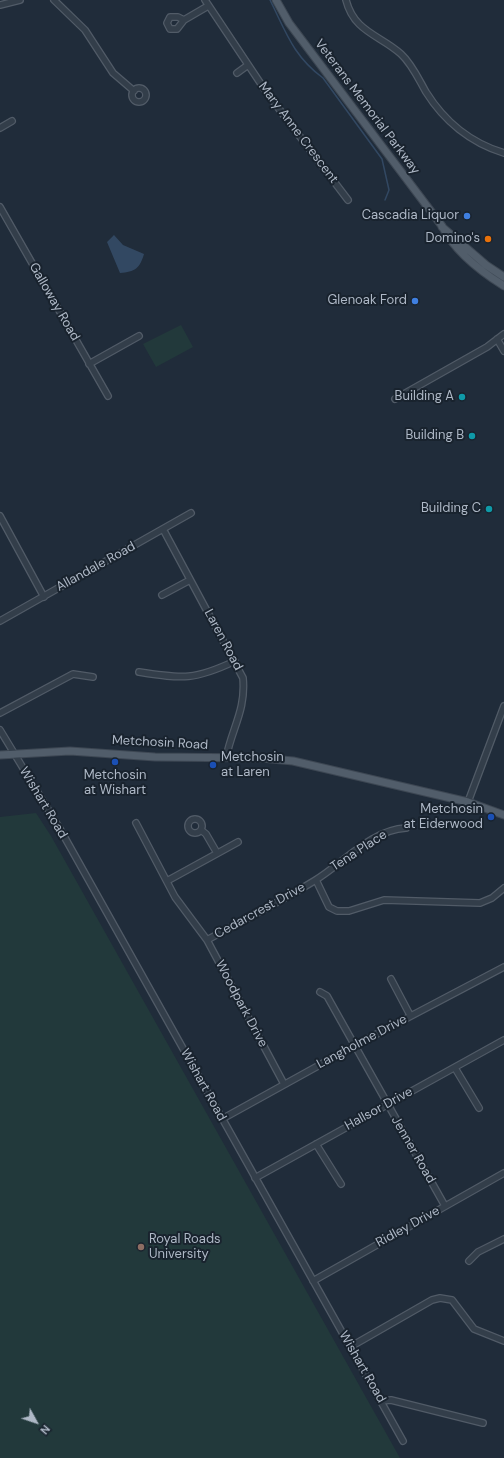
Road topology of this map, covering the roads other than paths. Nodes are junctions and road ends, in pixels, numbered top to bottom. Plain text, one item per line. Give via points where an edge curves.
1 (20, 0) edge
2 (54, 0) edge
3 (205, 0) edge
4 (276, 0) edge
5 (346, 0) edge
6 (0, 5) edge
7 (208, 6) junction
8 (184, 20) dead end
9 (248, 65) junction
10 (237, 73) dead end
11 (134, 91) dead end
12 (12, 121) dead end
13 (0, 128) edge
14 (504, 153) edge
15 (348, 200) dead end
16 (0, 207) edge
17 (442, 226) junction
18 (504, 277) edge
19 (504, 286) edge
20 (504, 334) edge
21 (139, 336) dead end
22 (497, 340) junction
23 (504, 351) edge
24 (89, 364) junction
25 (108, 396) dead end
26 (395, 399) dead end
27 (191, 514) dead end
28 (0, 516) edge
29 (163, 529) junction
30 (190, 580) junction
31 (162, 595) dead end
32 (44, 597) junction
33 (0, 621) edge
34 (235, 661) junction
35 (139, 672) dead end
36 (93, 677) dead end
37 (504, 706) edge
38 (0, 713) edge
39 (0, 730) edge
40 (14, 754) junction
41 (0, 755) edge
42 (226, 758) junction
43 (468, 802) junction
44 (504, 815) edge
45 (136, 823) dead end
46 (406, 828) dead end
47 (201, 830) dead end
48 (238, 842) dead end
49 (217, 853) junction
50 (316, 880) junction
51 (167, 881) junction
52 (504, 888) edge
53 (207, 940) junction
54 (504, 967) edge
55 (391, 979) dead end
56 (320, 992) dead end
57 (410, 1016) junction
58 (504, 1040) edge
59 (354, 1046) junction
60 (455, 1068) junction
61 (284, 1084) junction
62 (386, 1104) junction
63 (479, 1108) dead end
64 (222, 1119) junction
65 (316, 1144) junction
66 (504, 1173) edge
67 (255, 1178) junction
68 (341, 1184) dead end
69 (445, 1206) junction
70 (504, 1238) edge
71 (469, 1261) dead end
72 (313, 1281) junction
73 (504, 1341) edge
74 (350, 1346) junction
75 (381, 1401) junction
76 (483, 1423) dead end
77 (403, 1441) dead end

1 - 6 street
2 - 11 street via 86,30 113,73
3 - 7 street, Mary Anne Crescent
4 - 17 main road, Veterans Memorial Parkway via 294,29
5 - 14 street via 351,14 364,29 407,60 435,106 451,123 473,139
7 - 8 street
7 - 9 street, Mary Anne Crescent
9 - 10 street
9 - 15 street, Mary Anne Crescent
12 - 13 street
16 - 24 street, Galloway Road
17 - 18 main road, Veterans Memorial Parkway via 486,265
17 - 19 main road, Veterans Memorial Parkway via 448,238 465,256
20 - 22 street
21 - 24 street
22 - 23 street
22 - 26 street
24 - 25 street, Galloway Road
27 - 29 street, Allandale Road
28 - 32 street
29 - 30 street, Laren Road
29 - 32 street, Allandale Road
30 - 31 street
30 - 34 street, Laren Road
32 - 33 street, Allandale Road
34 - 35 street via 192,677 176,678
34 - 42 street, Laren Road via 243,678 244,692 242,710 228,744
36 - 38 street via 73,674
37 - 43 street
39 - 40 street, Wishart Road
40 - 41 main road, Metchosin Road
40 - 42 main road, Metchosin Road via 70,751 155,757
40 - 64 street, Wishart Road via 60,829
42 - 43 main road, Metchosin Road via 293,761
43 - 44 main road, Metchosin Road
45 - 51 street, Woodpark Drive
46 - 50 street, Tena Place via 394,828 371,841
47 - 49 street
48 - 49 street
49 - 51 street
50 - 52 street, Cedarcrest Drive via 329,907 337,911 349,911 384,900 480,903 492,898
50 - 53 street, Cedarcrest Drive
51 - 53 street, Woodpark Drive
53 - 61 street, Woodpark Drive
54 - 57 street, Langholme Drive
55 - 57 street
56 - 59 street, Jenner Road via 327,996
57 - 59 street, Langholme Drive
58 - 60 street, Hallsor Drive
59 - 61 street, Langholme Drive
59 - 62 street, Jenner Road
60 - 62 street, Hallsor Drive
60 - 63 street
61 - 64 street, Langholme Drive
62 - 65 street, Hallsor Drive
62 - 69 street, Jenner Road
64 - 67 street, Wishart Road
65 - 67 street, Hallsor Drive
65 - 68 street
66 - 69 street, Ridley Drive
67 - 72 street, Wishart Road
69 - 72 street, Ridley Drive
70 - 71 street via 478,1252
72 - 74 street, Wishart Road
73 - 74 street via 474,1330 452,1300 440,1298
74 - 75 street, Wishart Road
75 - 76 street via 391,1400
75 - 77 street, Wishart Road

